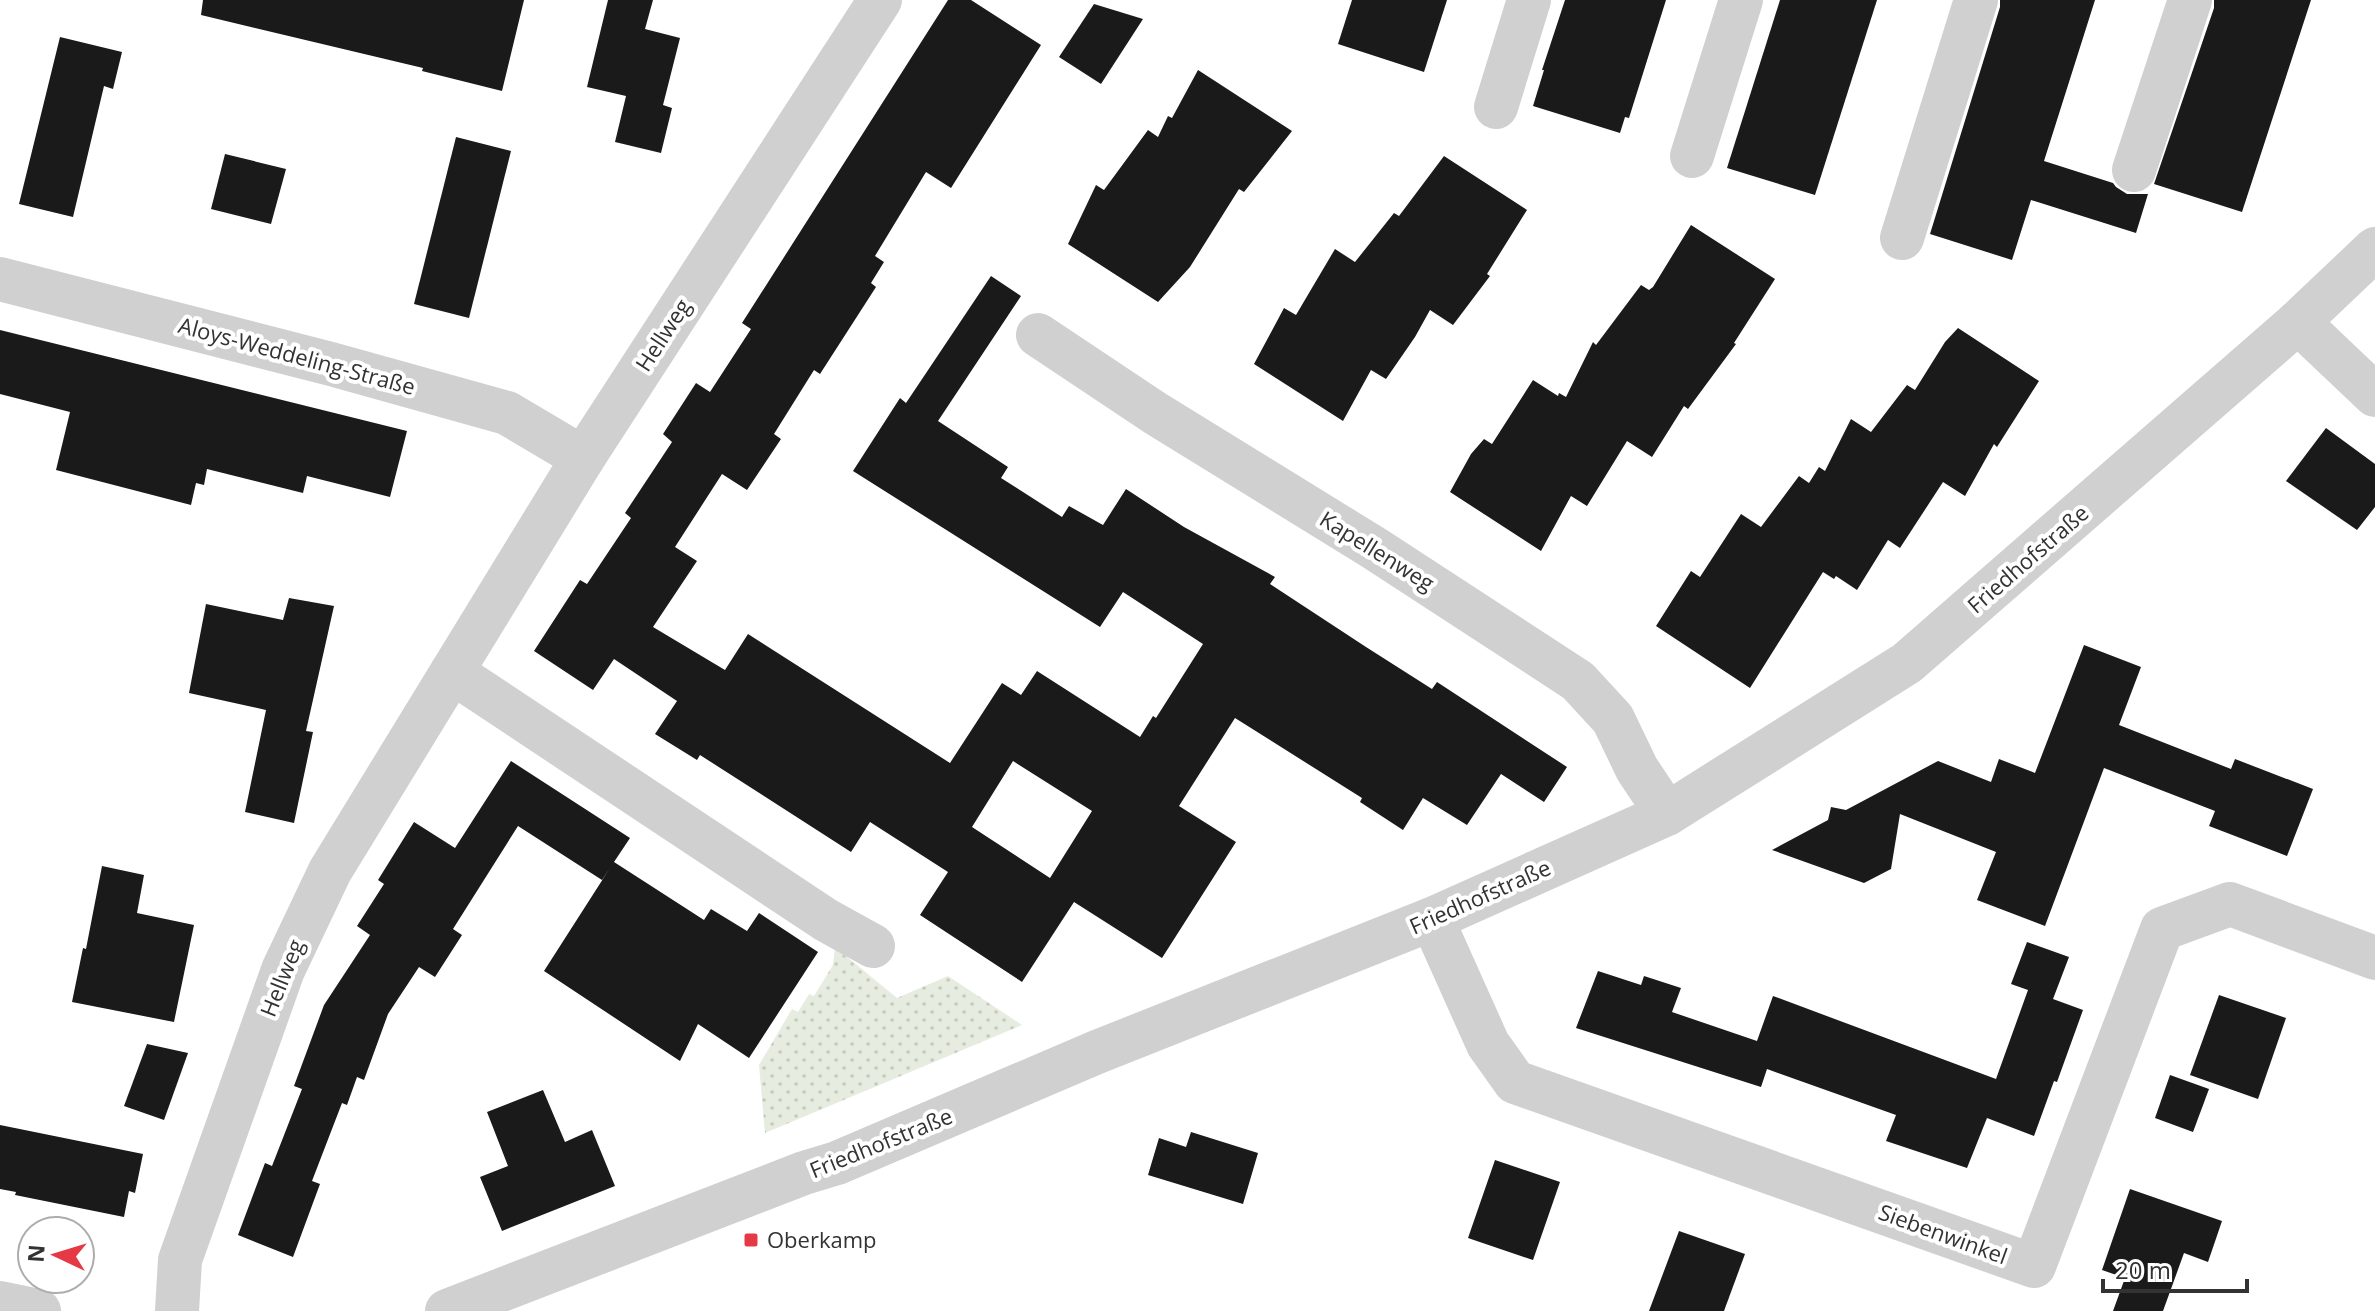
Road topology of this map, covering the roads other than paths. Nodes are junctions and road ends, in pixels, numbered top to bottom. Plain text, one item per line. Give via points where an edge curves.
1 (880, 0) edge
2 (1529, 0) edge
3 (1741, 0) edge
4 (1976, 0) edge
5 (2190, 0) edge
6 (1496, 107) dead end
7 (1692, 156) dead end
8 (2134, 170) dead end
9 (1902, 238) dead end
10 (2375, 249) edge
11 (0, 279) edge
12 (2298, 322) junction
13 (1038, 335) dead end
14 (2375, 395) edge
15 (583, 458) junction
16 (452, 672) junction
17 (1667, 814) junction
18 (1432, 919) junction
19 (873, 946) dead end
20 (2375, 958) edge
21 (0, 1303) edge
22 (39, 1311) edge
23 (177, 1311) edge
24 (447, 1311) edge

1 - 15 street, Hellweg
2 - 6 street
3 - 7 street
4 - 9 street
5 - 8 street
10 - 12 street, Friedhofstraße
11 - 15 street, Aloys-Weddeling-Straße via 507,413
12 - 14 street
12 - 17 street, Friedhofstraße via 1907,663
13 - 17 street, Kapellenweg via 1578,681 1613,719
15 - 16 street, Hellweg
16 - 19 street
16 - 23 street, Hellweg via 330,871 283,970 180,1260
17 - 18 street, Friedhofstraße
18 - 20 street, Siebenwinkel via 1488,1044 1515,1082 2034,1266 2162,929 2230,904
18 - 24 street, Friedhofstraße via 1097,1052 837,1163
21 - 22 street

